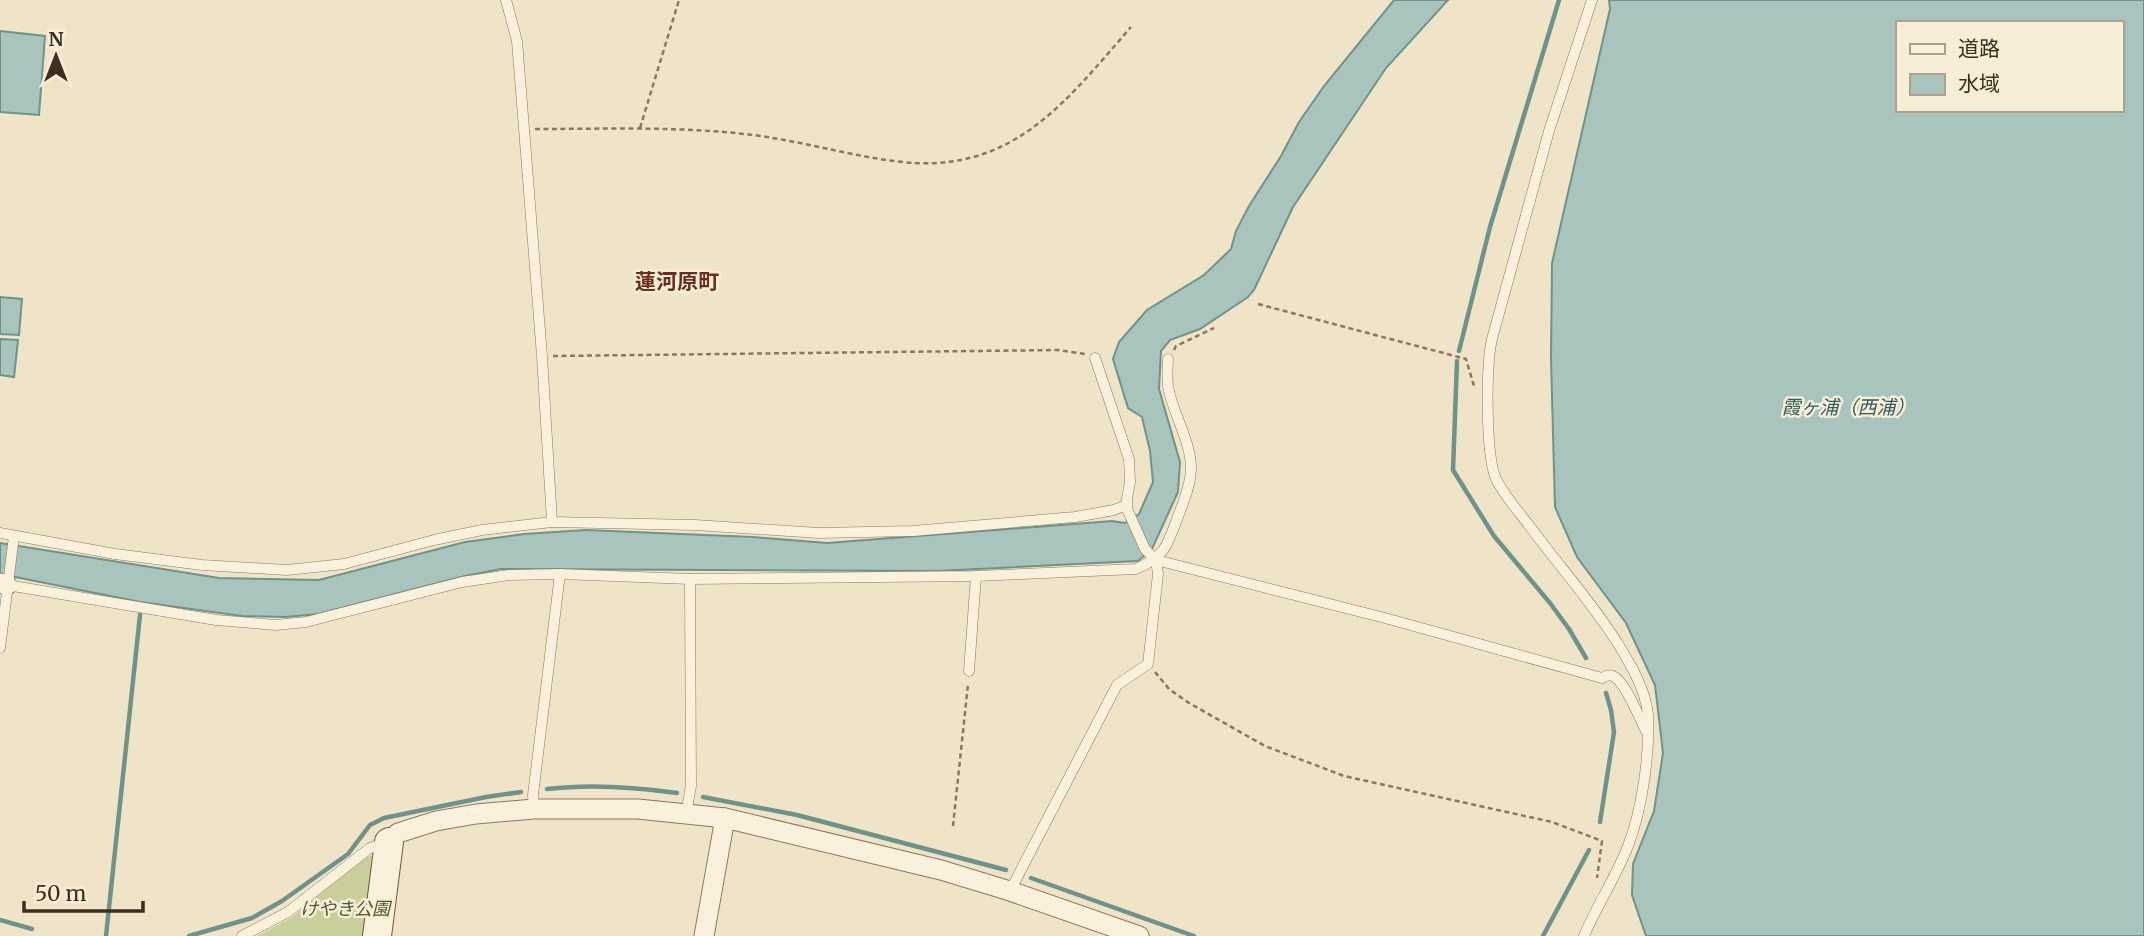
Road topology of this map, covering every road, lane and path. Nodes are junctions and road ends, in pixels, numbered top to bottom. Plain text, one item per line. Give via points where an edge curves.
1 (506, 0) edge
2 (679, 0) edge
3 (1592, 0) edge
4 (1131, 27) dead end
5 (640, 128) junction
6 (524, 130) junction
7 (1258, 304) dead end
8 (1214, 328) dead end
9 (542, 356) junction
10 (1095, 358) joint
11 (1168, 359) joint
12 (1475, 391) dead end
13 (1126, 505) junction
14 (552, 522) junction
15 (0, 533) edge
16 (13, 539) junction
17 (1156, 560) junction
18 (560, 574) junction
19 (976, 576) junction
20 (690, 579) junction
21 (5, 582) edge
22 (0, 648) edge
23 (1148, 664) junction
24 (969, 671) joint
25 (1648, 734) junction
26 (534, 810) junction
27 (686, 814) junction
28 (725, 818) junction
29 (953, 826) dead end
30 (388, 842) junction
31 (1010, 891) junction
32 (1597, 905) junction
33 (242, 936) edge
34 (377, 936) edge
35 (704, 936) edge
36 (1139, 936) edge
37 (1584, 936) edge

1 - 6 lane via 517,41
2 - 5 path
3 - 25 lane via 1549,131 1489,354 1490,461 1505,494 1624,653 1644,696
4 - 5 path via 1051,116 993,151 960,160 897,162 757,136
5 - 6 path
6 - 9 lane
7 - 12 path via 1466,359
8 - 11 path via 1177,346
9 - 10 path via 1057,351
9 - 14 lane
10 - 13 lane via 1129,459
11 - 17 lane via 1168,391 1191,467 1171,535
13 - 14 lane via 1075,517 913,531 819,533
13 - 17 lane via 1145,549
14 - 16 lane via 482,530 344,564 287,570 202,565
15 - 16 lane
16 - 21 lane
17 - 19 lane via 1136,569
17 - 23 lane
17 - 25 lane via 1602,678 1615,677
18 - 20 lane
18 - 21 lane via 462,582 306,622 276,625 216,620
18 - 26 lane
19 - 20 lane
19 - 24 lane
20 - 27 lane via 691,786
21 - 22 lane
23 - 31 lane via 1117,685
23 - 32 path via 1169,689 1265,746 1344,776 1552,822 1602,841
24 - 29 path
25 - 32 lane via 1639,812 1629,844
26 - 27 street via 638,809
26 - 30 street via 436,821 398,832
27 - 28 street
28 - 31 street
28 - 35 street
30 - 33 lane via 370,848 288,912
30 - 34 street
31 - 36 street
32 - 37 lane

